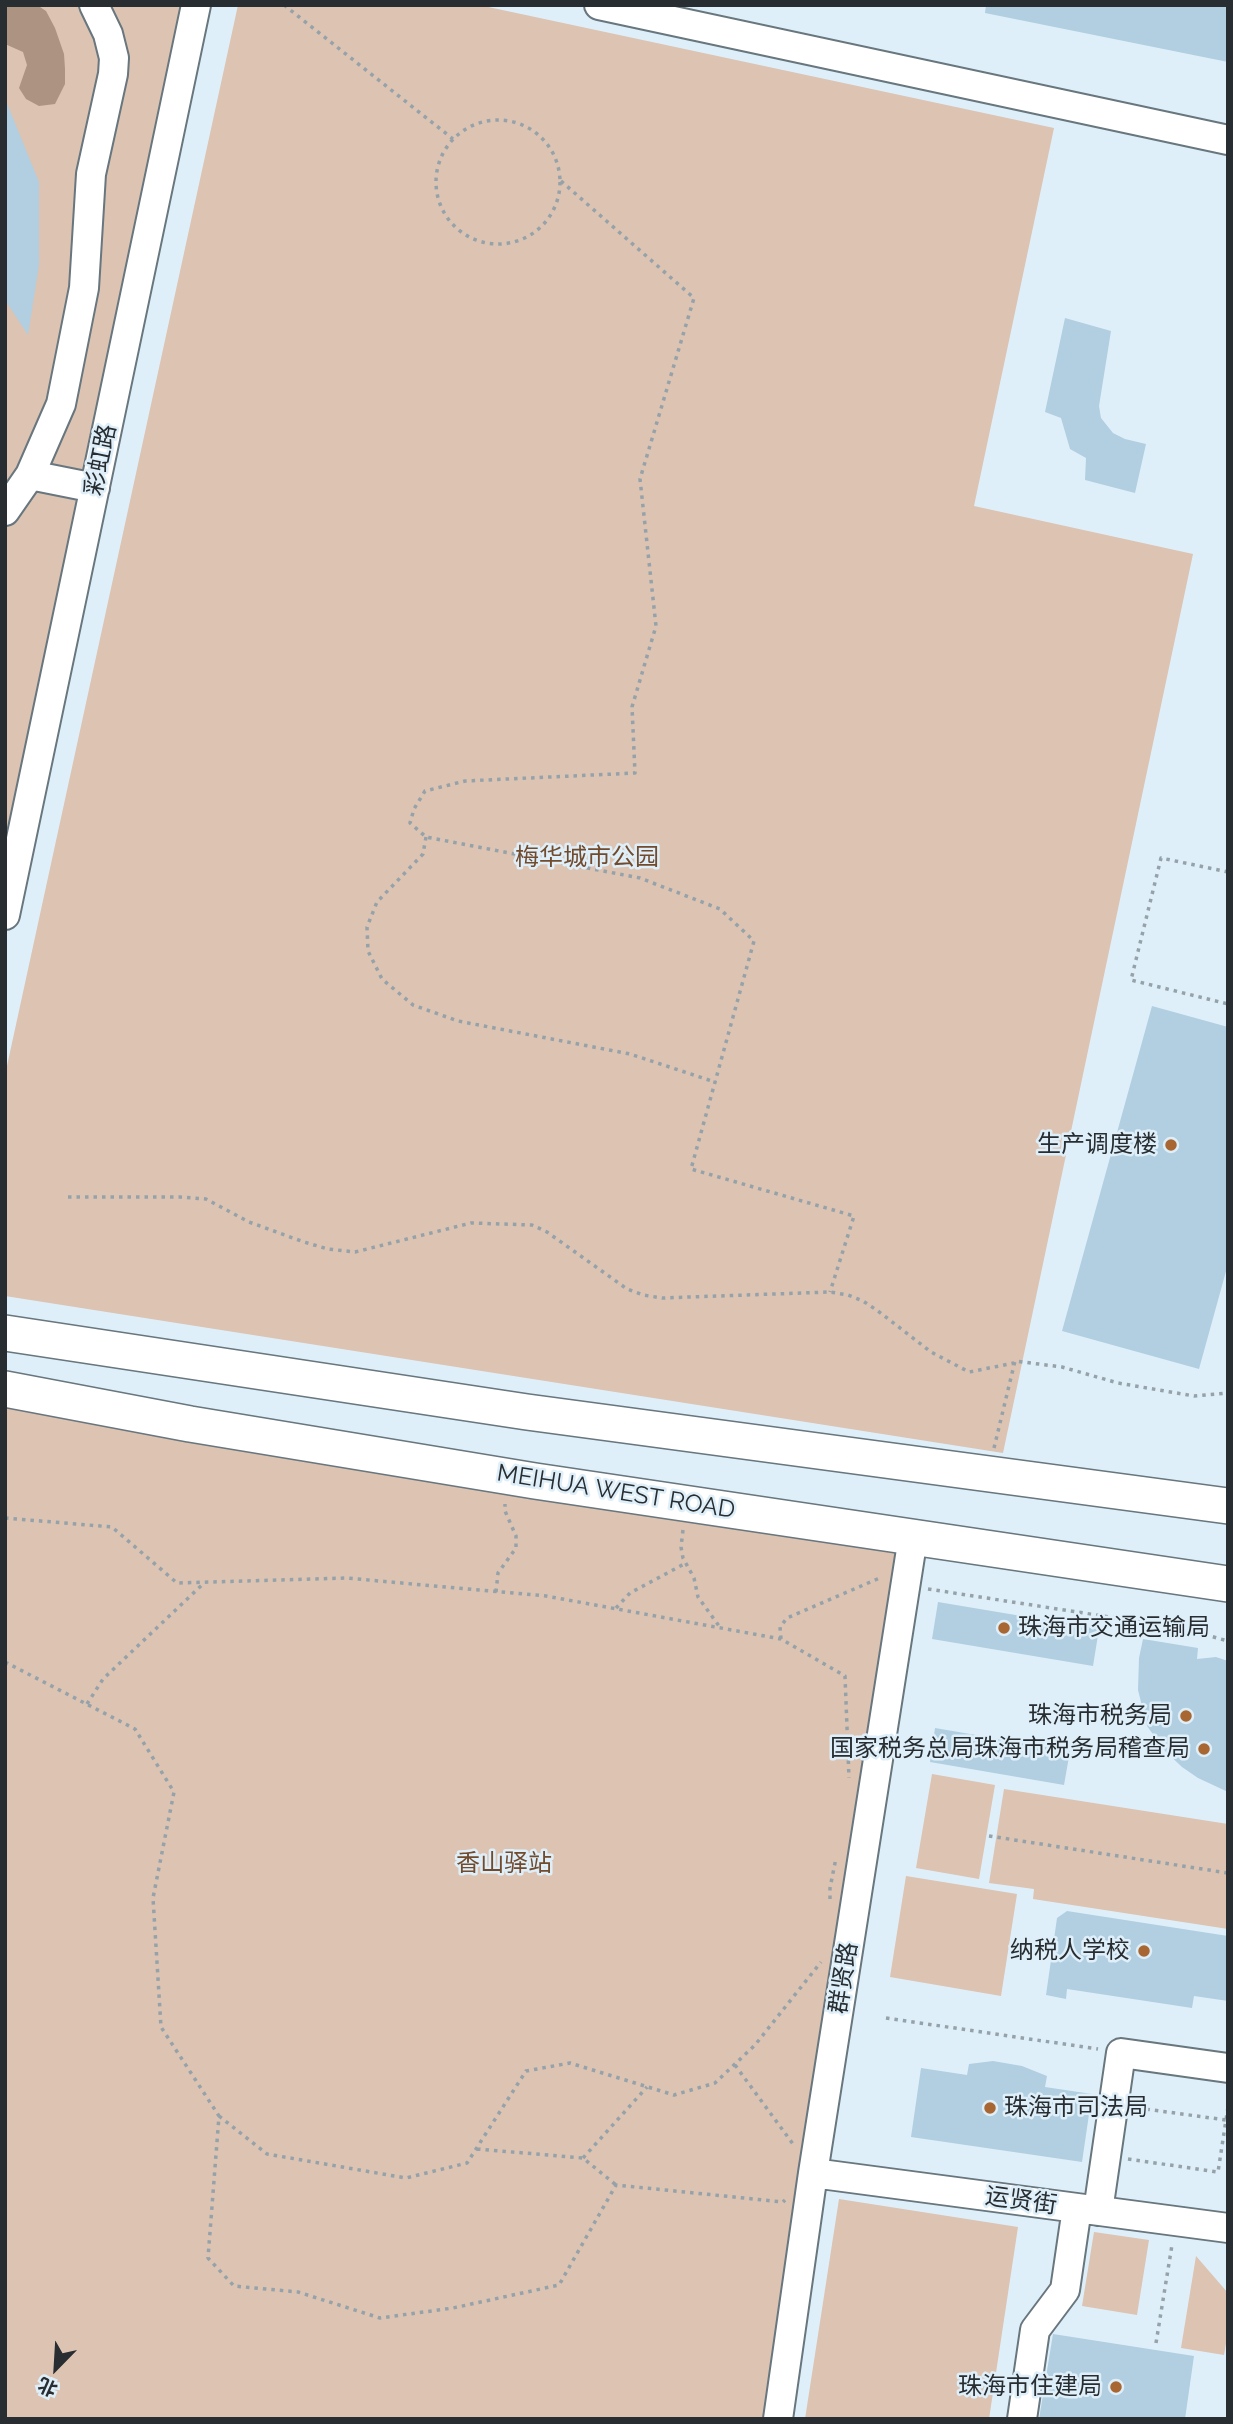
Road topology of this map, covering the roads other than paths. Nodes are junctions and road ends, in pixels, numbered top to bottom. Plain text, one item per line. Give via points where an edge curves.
1 (94, 5) edge
2 (196, 5) edge
3 (599, 5) edge
4 (1228, 140) edge
5 (30, 475) junction
6 (95, 488) junction
7 (5, 511) edge
8 (12, 850) edge
9 (5, 915) edge
10 (5, 1333) edge
11 (5, 1389) edge
12 (1224, 1504) edge
13 (908, 1563) junction
14 (1228, 1584) edge
15 (1228, 2068) edge
16 (813, 2173) junction
17 (1088, 2209) junction
18 (1228, 2228) edge
19 (778, 2419) edge
20 (1022, 2419) edge

1 - 5 street via 114,58 91,174 84,288 61,404
2 - 6 street, 彩虹路
3 - 4 street
5 - 6 street
5 - 7 street
6 - 8 street, 彩虹路
8 - 9 street, 彩虹路
10 - 12 main road via 527,1412
11 - 13 main road, MEIHUA WEST ROAD via 190,1424 686,1503
13 - 14 main road, MEIHUA WEST ROAD
13 - 16 street, 群贤路
15 - 17 street via 1121,2053 1106,2156
16 - 17 street, 运贤街
16 - 19 street, 群贤路
17 - 18 street, 运贤街
17 - 20 street via 1065,2290 1035,2330

